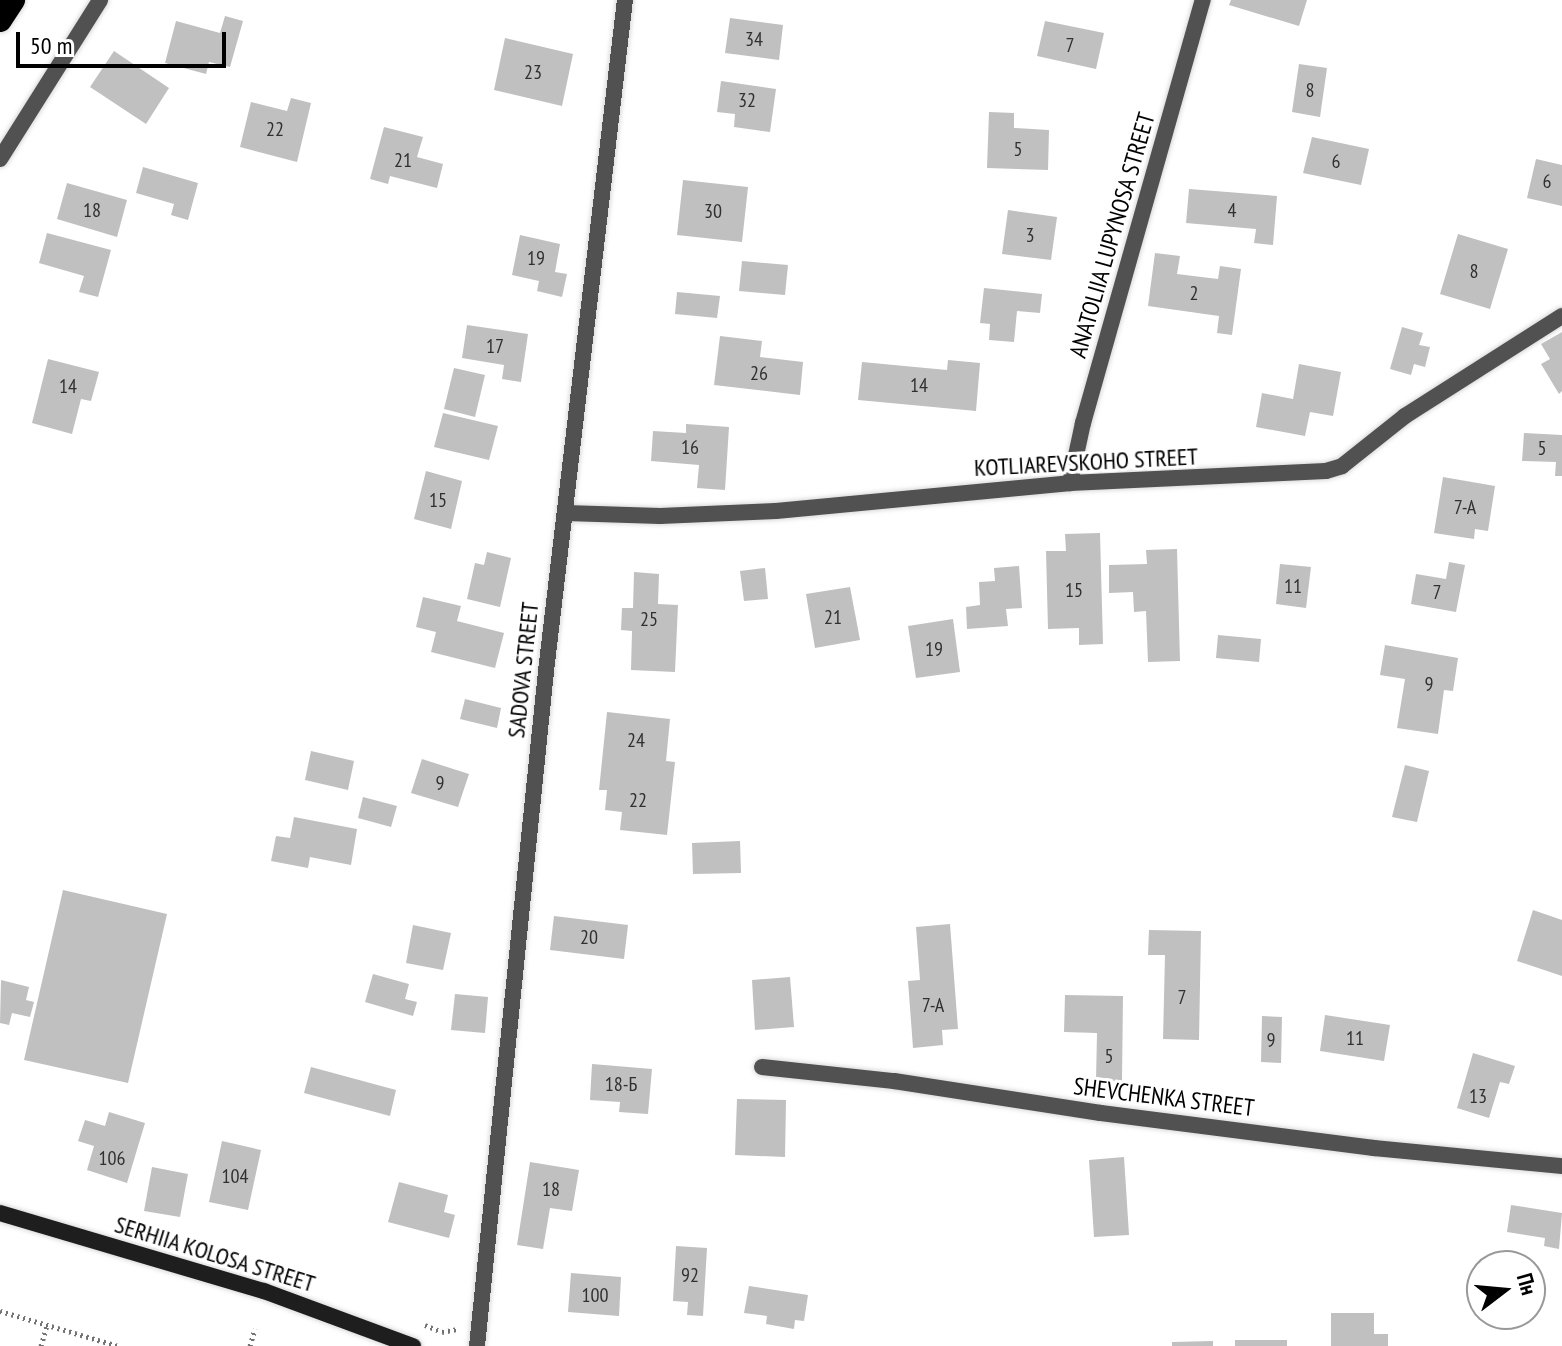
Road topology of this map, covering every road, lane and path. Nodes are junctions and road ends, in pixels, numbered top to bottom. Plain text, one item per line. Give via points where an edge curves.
1 (13, 0) edge
2 (100, 0) edge
3 (625, 0) edge
4 (1203, 0) edge
5 (0, 20) edge
6 (0, 159) edge
7 (1562, 316) edge
8 (1070, 483) junction
9 (566, 513) junction
10 (762, 1067) dead end
11 (1562, 1166) edge
12 (0, 1213) edge
13 (0, 1311) edge
14 (47, 1325) junction
15 (255, 1329) dead end
16 (41, 1346) edge
17 (118, 1346) edge
18 (250, 1346) edge
19 (413, 1346) edge
20 (477, 1346) edge

1 - 5 highway
2 - 6 street
3 - 9 street, SADOVA STREET
4 - 8 street, ANATOLIIA LUPYNOSA STREET
7 - 8 street, KOTLIAREVSKOHO STREET via 1405,416 1342,466 1310,473
8 - 9 street, KOTLIAREVSKOHO STREET via 776,511
9 - 20 street, SADOVA STREET
10 - 11 street, SHEVCHENKA STREET via 1374,1148
12 - 19 street, SERHIIA KOLOSA STREET via 264,1291
13 - 14 path
14 - 16 path
14 - 17 path
15 - 18 path

